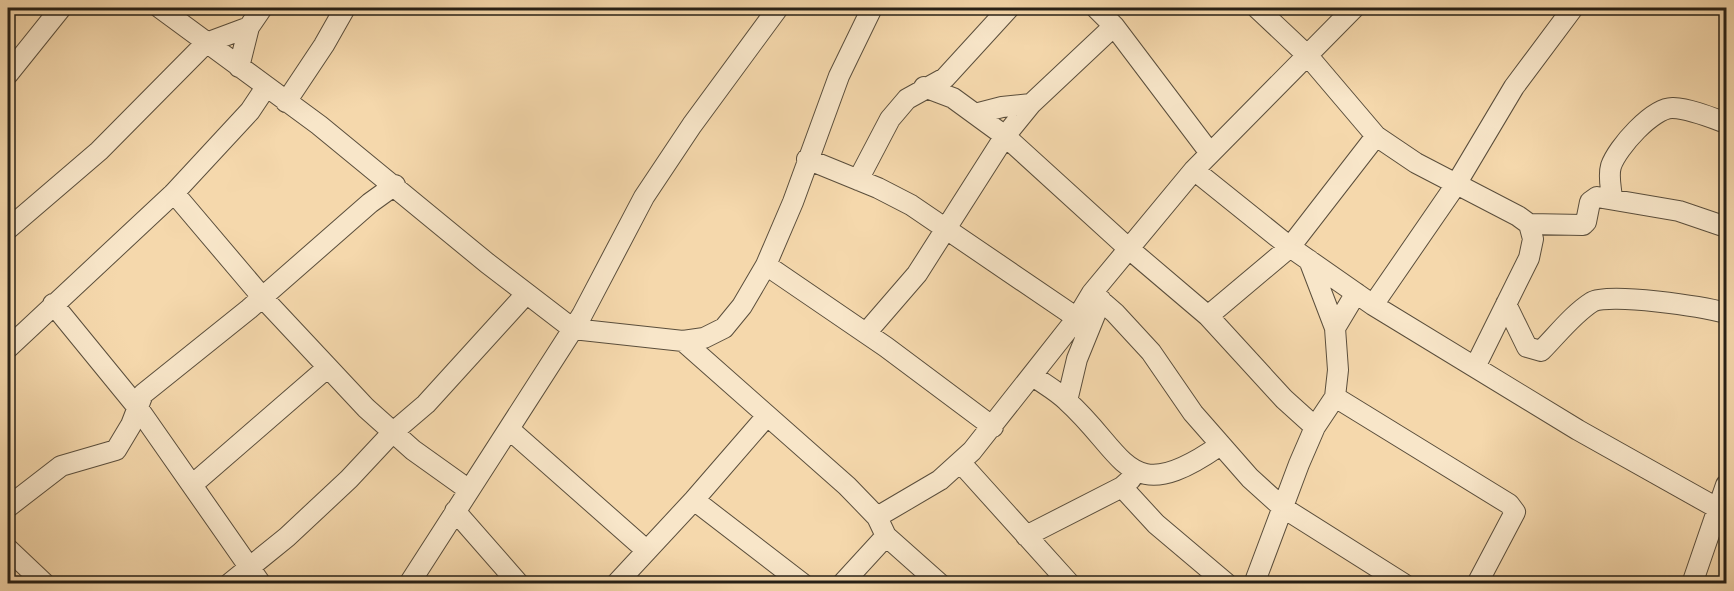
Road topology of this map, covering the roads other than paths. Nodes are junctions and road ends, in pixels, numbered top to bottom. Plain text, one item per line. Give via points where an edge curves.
1 (61, 8) edge
2 (160, 8) edge
3 (262, 8) edge
4 (345, 8) edge
5 (778, 8) edge
6 (872, 8) edge
7 (1009, 8) edge
8 (1096, 8) edge
9 (1257, 8) edge
10 (1354, 8) edge
11 (1573, 8) edge
12 (1114, 26) junction
13 (249, 27) junction
14 (206, 44) junction
15 (1308, 56) junction
16 (239, 67) junction
17 (8, 74) edge
18 (945, 78) junction
19 (266, 87) junction
20 (924, 87) junction
21 (953, 98) junction
22 (286, 102) junction
23 (1031, 104) junction
24 (975, 114) junction
25 (1726, 123) edge
26 (1005, 136) junction
27 (1376, 136) junction
28 (1210, 153) junction
29 (807, 159) junction
30 (1194, 170) junction
31 (858, 180) junction
32 (395, 185) junction
33 (1455, 186) junction
34 (174, 193) junction
35 (1612, 198) junction
36 (1529, 224) junction
37 (1726, 226) edge
38 (8, 229) edge
39 (947, 229) junction
40 (1290, 247) junction
41 (1128, 248) junction
42 (1309, 260) junction
43 (766, 265) junction
44 (1356, 293) junction
45 (526, 294) junction
46 (1096, 296) junction
47 (263, 298) junction
48 (53, 304) junction
49 (1506, 304) junction
50 (1373, 305) junction
51 (1726, 313) edge
52 (1208, 316) junction
53 (1077, 318) junction
54 (1335, 328) junction
55 (573, 329) junction
56 (866, 333) junction
57 (683, 341) junction
58 (8, 348) edge
59 (1475, 367) junction
60 (327, 368) junction
61 (1033, 376) junction
62 (1335, 397) junction
63 (1067, 401) junction
64 (138, 408) junction
65 (766, 417) junction
66 (993, 427) junction
67 (1316, 427) junction
68 (509, 429) junction
69 (392, 433) junction
70 (1219, 446) junction
71 (960, 462) junction
72 (1138, 473) junction
73 (192, 485) junction
74 (1726, 485) edge
75 (1122, 488) junction
76 (470, 490) junction
77 (694, 500) junction
78 (8, 507) edge
79 (1282, 507) junction
80 (1723, 511) edge
81 (455, 512) junction
82 (876, 517) junction
83 (886, 536) junction
84 (1026, 536) junction
85 (8, 549) edge
86 (646, 550) junction
87 (255, 576) edge
88 (623, 582) edge
89 (45, 584) edge
90 (229, 584) edge
91 (409, 584) edge
92 (519, 584) edge
93 (803, 584) edge
94 (842, 584) edge
95 (940, 584) edge
96 (1070, 584) edge
97 (1227, 584) edge
98 (1254, 584) edge
99 (1404, 584) edge
100 (1477, 584) edge
101 (1692, 584) edge

1 - 17 street
2 - 14 street
3 - 13 street
4 - 22 street
5 - 55 street via 644,197
6 - 29 street via 839,76
7 - 18 street
8 - 12 street
9 - 15 street
10 - 15 street
11 - 33 street via 1514,87
12 - 23 street
12 - 28 street
13 - 14 street
13 - 16 street
14 - 16 street
14 - 38 street via 99,151
15 - 27 street
15 - 28 street
16 - 19 street
18 - 20 street
18 - 21 street
19 - 22 street
19 - 34 street via 250,111
20 - 21 street
20 - 31 street via 890,119
21 - 24 street
22 - 32 street
23 - 24 street
23 - 26 street
24 - 26 street
25 - 35 street via 1679,109 1661,111 1642,124 1611,165
26 - 39 street
26 - 41 street
27 - 33 street
27 - 40 street
28 - 30 street
29 - 31 street
29 - 43 street
30 - 40 street
30 - 41 street
31 - 39 street via 911,205
32 - 45 street
32 - 47 street
33 - 36 street
33 - 50 street
34 - 47 street
34 - 48 street
35 - 36 street via 1593,199 1582,225
35 - 37 street via 1679,211
36 - 49 street via 1533,239 1529,258
39 - 53 street
39 - 56 street via 917,274
40 - 42 street
40 - 52 street
41 - 46 street
41 - 52 street
42 - 44 street
42 - 54 street
43 - 56 street
43 - 57 street via 724,328 704,338
44 - 50 street
44 - 54 street
45 - 55 street
45 - 69 street via 426,404
46 - 53 street
46 - 63 street
46 - 70 street via 1150,352
47 - 60 street
47 - 64 street via 143,394
48 - 58 street
48 - 64 street
49 - 51 street via 1527,348 1533,351 1541,351 1593,301 1664,302
49 - 59 street
50 - 59 street
52 - 67 street via 1284,399
53 - 61 street
54 - 62 street
55 - 57 street
55 - 68 street
56 - 66 street
57 - 65 street
59 - 80 street
60 - 69 street
60 - 73 street
61 - 63 street
61 - 66 street
62 - 67 street
62 - 100 street via 1509,504 1515,512
63 - 72 street via 1115,457
64 - 73 street
64 - 78 street via 116,450 61,466
65 - 77 street
65 - 82 street via 847,486
66 - 71 street
67 - 79 street
68 - 76 street
68 - 86 street
69 - 76 street
69 - 87 street
70 - 72 street via 1191,465 1162,475
70 - 79 street
71 - 82 street via 940,480
71 - 84 street
72 - 75 street
73 - 87 street
74 - 80 street
75 - 84 street
75 - 97 street via 1156,524
76 - 81 street
77 - 86 street
77 - 93 street
79 - 98 street
79 - 99 street
80 - 101 street
81 - 91 street
81 - 92 street
82 - 83 street
83 - 94 street
83 - 95 street
84 - 96 street
85 - 89 street
86 - 88 street
87 - 90 street

